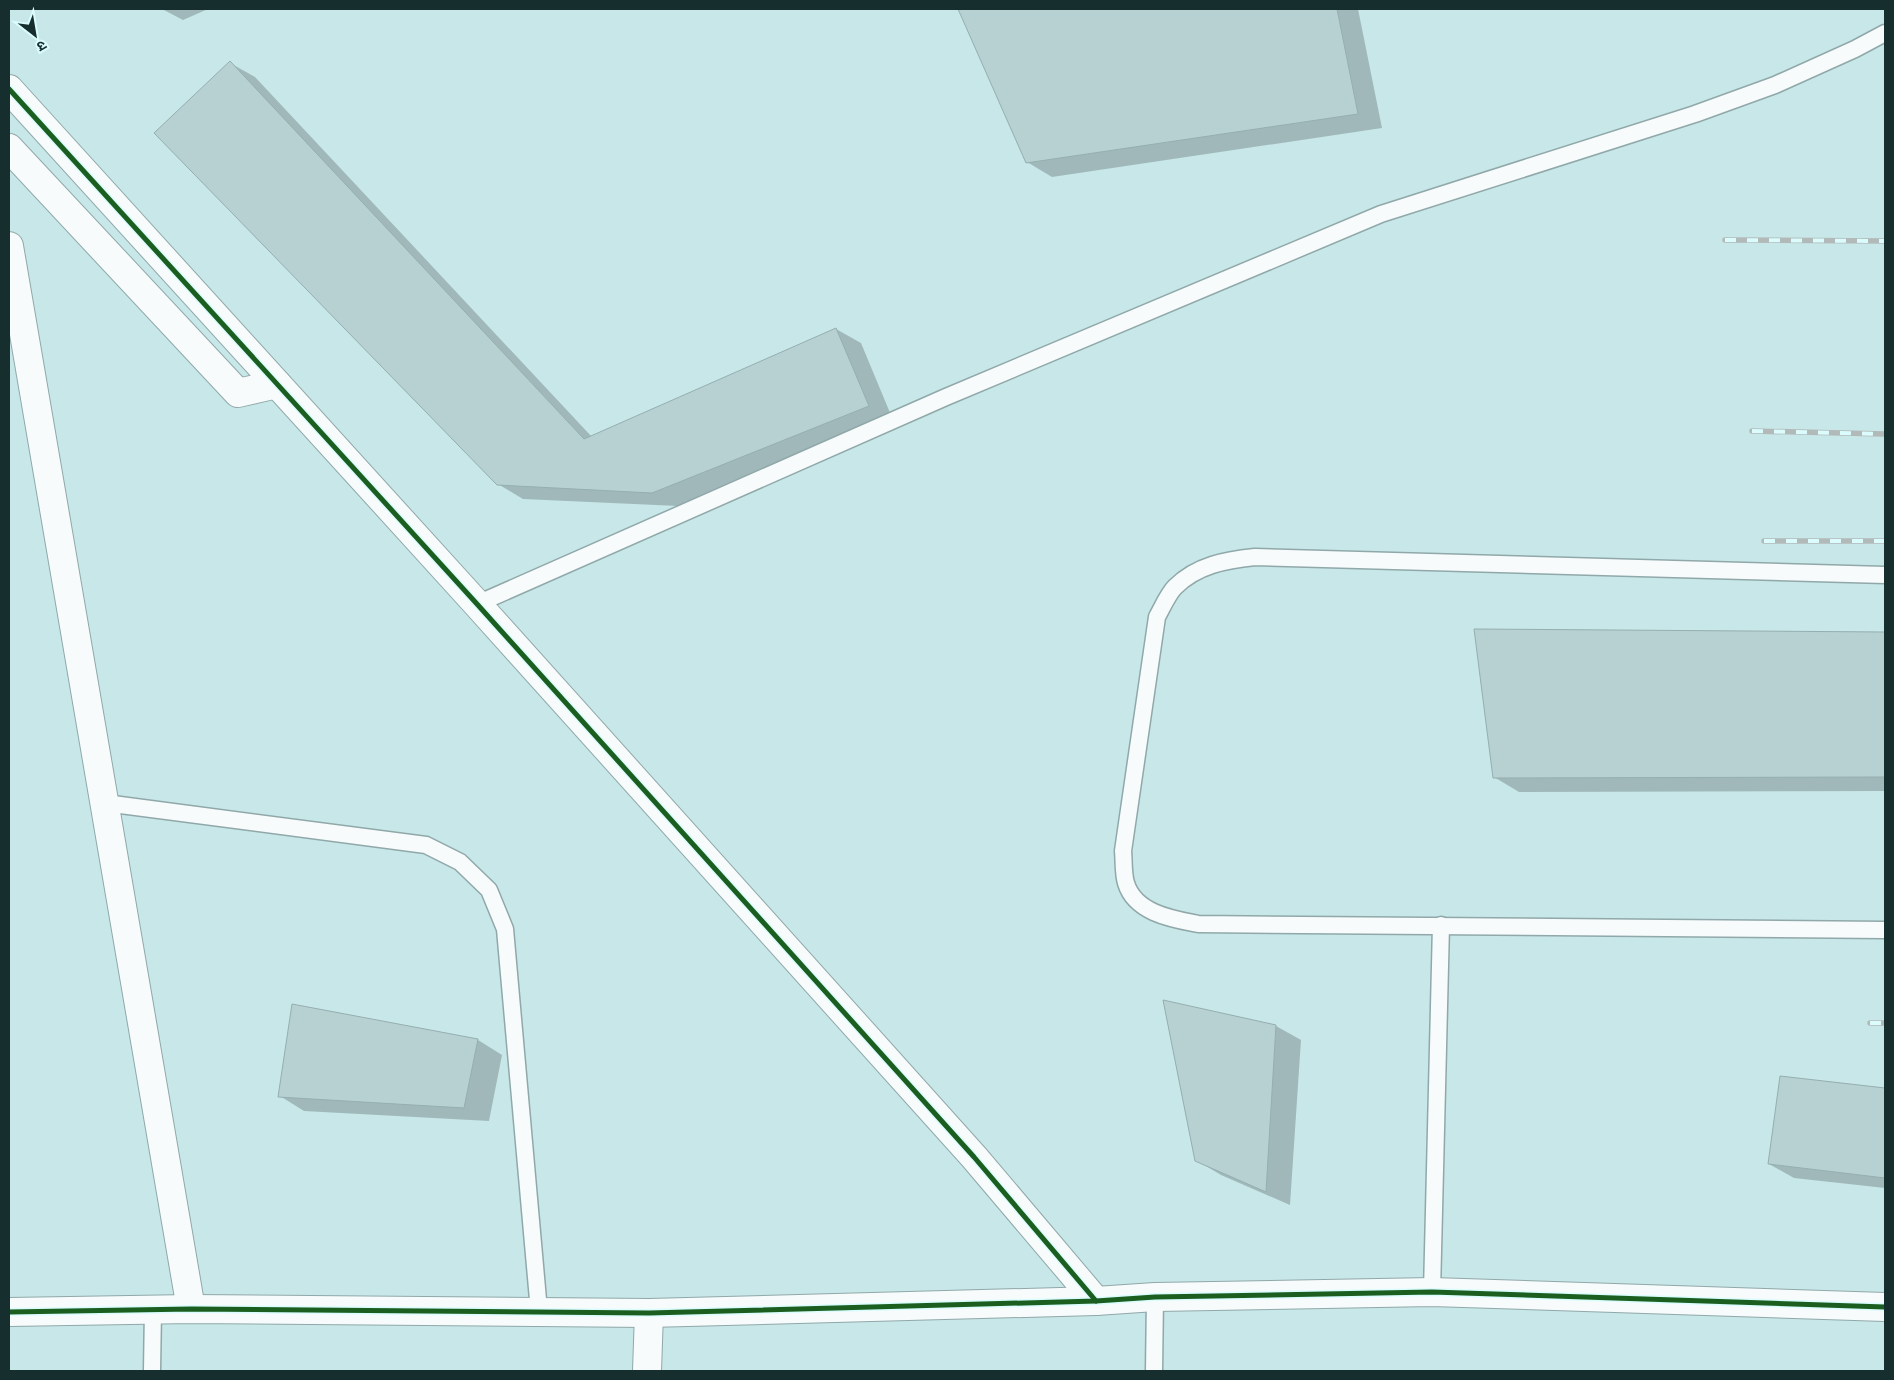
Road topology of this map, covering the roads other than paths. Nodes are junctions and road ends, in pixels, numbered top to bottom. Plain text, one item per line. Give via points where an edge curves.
1 (1885, 33) edge
2 (9, 89) edge
3 (9, 148) edge
4 (9, 246) edge
5 (277, 384) junction
6 (1885, 575) edge
7 (478, 604) junction
8 (105, 802) junction
9 (1441, 925) junction
10 (1885, 930) edge
11 (1432, 1292) junction
12 (1155, 1297) junction
13 (1096, 1301) junction
14 (1885, 1307) edge
15 (191, 1308) junction
16 (153, 1309) junction
17 (539, 1311) junction
18 (9, 1312) edge
19 (649, 1313) junction
20 (152, 1371) edge
21 (647, 1371) edge
22 (1154, 1371) edge

1 - 7 lane via 1776,85 1381,214 946,397
2 - 5 street
3 - 5 street via 238,393
4 - 8 street
5 - 7 street
6 - 9 lane via 1255,557 1228,559 1201,568 1175,587 1157,617 1123,851 1126,883 1138,902 1164,917 1198,924
7 - 13 street via 974,1157
8 - 15 street
8 - 17 lane via 426,845 460,862 489,890 505,929
9 - 10 lane
9 - 11 lane
11 - 12 street
11 - 14 street
12 - 13 street
12 - 22 lane
13 - 19 street
15 - 16 street
15 - 17 street
16 - 18 street
16 - 20 lane
17 - 19 street
19 - 21 street

